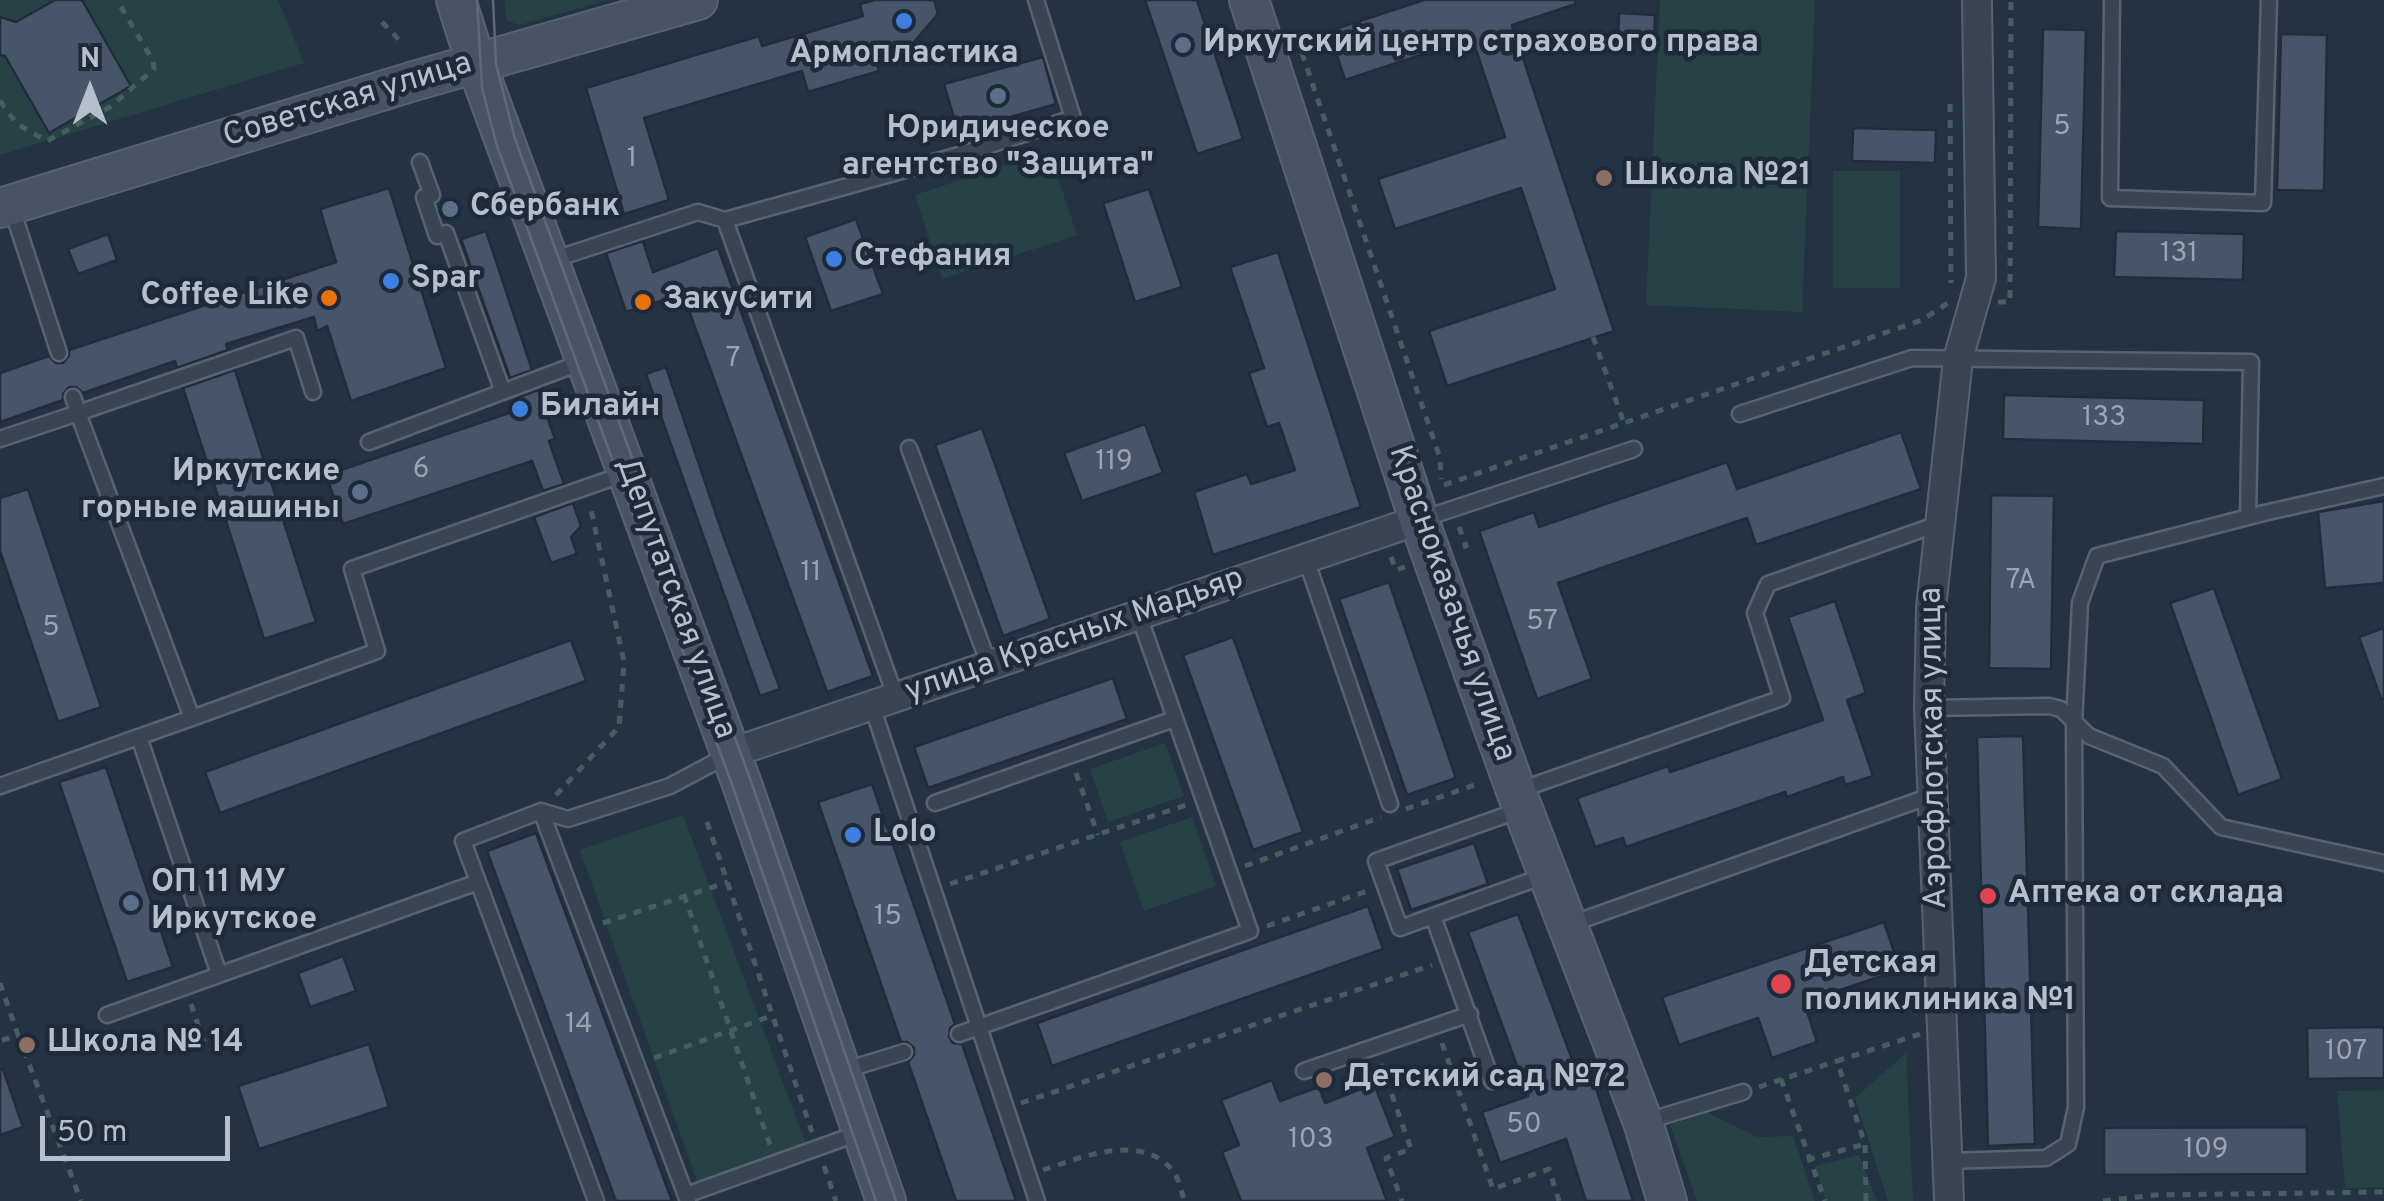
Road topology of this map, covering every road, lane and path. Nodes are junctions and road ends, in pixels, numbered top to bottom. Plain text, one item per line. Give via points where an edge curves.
1 (117, 0) edge
2 (456, 0) edge
3 (648, 0) edge
4 (698, 0) edge
5 (1036, 0) edge
6 (1249, 0) edge
7 (1977, 0) edge
8 (2011, 0) edge
9 (2112, 0) edge
10 (2269, 0) edge
11 (382, 22) dead end
12 (616, 23) junction
13 (1296, 37) dead end
14 (404, 44) dead end
15 (476, 63) junction
16 (1950, 94) dead end
17 (0, 101) edge
18 (420, 162) dead end
19 (5, 206) edge
20 (724, 220) junction
21 (550, 261) junction
22 (2010, 302) dead end
23 (1594, 337) dead end
24 (59, 353) dead end
25 (1958, 360) junction
26 (586, 361) junction
27 (313, 392) dead end
28 (503, 392) junction
29 (73, 397) dead end
30 (78, 412) junction
31 (1740, 414) dead end
32 (1624, 423) junction
33 (0, 439) edge
34 (369, 442) dead end
35 (910, 448) dead end
36 (1634, 449) joint
37 (628, 472) junction
38 (1440, 474) dead end
39 (1444, 485) dead end
40 (2384, 486) edge
41 (586, 487) junction
42 (2248, 517) junction
43 (1418, 520) junction
44 (1938, 524) junction
45 (1306, 559) junction
46 (1138, 616) junction
47 (984, 650) dead end
48 (884, 702) junction
49 (1930, 708) junction
50 (192, 718) junction
51 (1174, 720) junction
52 (2074, 724) junction
53 (139, 737) junction
54 (731, 754) junction
55 (1070, 756) junction
56 (0, 786) edge
57 (1511, 793) junction
58 (1933, 795) junction
59 (1203, 799) junction
60 (935, 803) dead end
61 (1390, 804) dead end
62 (541, 811) junction
63 (707, 822) dead end
64 (1098, 834) junction
65 (2384, 862) edge
66 (1228, 872) junction
67 (1549, 874) junction
68 (478, 882) junction
69 (728, 882) junction
70 (1384, 885) junction
71 (932, 890) junction
72 (684, 895) junction
73 (1433, 916) junction
74 (1570, 924) junction
75 (586, 929) junction
76 (1250, 932) junction
77 (1449, 960) junction
78 (219, 974) junction
79 (0, 983) edge
80 (185, 987) junction
81 (1470, 1014) junction
82 (107, 1015) dead end
83 (774, 1015) junction
84 (1436, 1026) junction
85 (978, 1028) junction
86 (730, 1030) junction
87 (959, 1034) dead end
88 (18, 1035) junction
89 (1911, 1035) dead end
90 (0, 1042) edge
91 (204, 1042) dead end
92 (1375, 1047) junction
93 (904, 1052) dead end
94 (1837, 1061) junction
95 (637, 1064) junction
96 (1304, 1071) dead end
97 (842, 1072) junction
98 (1781, 1079) junction
99 (1492, 1081) dead end
100 (1743, 1092) joint
101 (1006, 1108) junction
102 (1643, 1122) junction
103 (862, 1132) junction
104 (1864, 1144) junction
105 (817, 1148) junction
106 (774, 1156) dead end
107 (1808, 1160) junction
108 (1948, 1161) junction
109 (1028, 1175) junction
110 (2384, 1192) edge
111 (881, 1196) edge
112 (687, 1198) edge
113 (80, 1201) edge
114 (596, 1201) edge
115 (836, 1201) edge
116 (1037, 1201) edge
117 (1184, 1201) edge
118 (1402, 1201) edge
119 (1560, 1201) edge
120 (1668, 1201) edge
121 (1824, 1201) edge
122 (1866, 1201) edge
123 (1949, 1201) edge
124 (2102, 1201) edge

1 - 17 path via 154,69 110,108 46,140 17,124
2 - 15 main road, Депутатская улица
3 - 12 main road
4 - 12 main road, Советская улица
5 - 20 lane via 1073,118
6 - 43 main road, Красноказачья улица
7 - 25 street, Аэрофлотская улица via 1980,278
8 - 22 path
9 - 10 lane via 2110,198 2262,203
11 - 14 path
12 - 15 main road, Советская улица
13 - 38 path via 1440,458
15 - 19 main road, Советская улица
15 - 21 main road, Депутатская улица
16 - 32 path via 1951,301 1922,320
18 - 28 lane via 437,236 446,233
19 - 24 lane
20 - 21 lane via 698,212
20 - 48 lane
21 - 26 main road, Депутатская улица
23 - 32 path
25 - 31 lane via 1912,358
25 - 42 lane via 2251,362
25 - 44 street, Аэрофлотская улица
26 - 28 lane
26 - 37 main road, Депутатская улица
27 - 30 lane via 296,338
28 - 34 lane
29 - 30 lane
30 - 33 lane
30 - 50 lane
32 - 36 path
32 - 39 path
35 - 47 lane
36 - 43 lane
37 - 41 lane
37 - 54 main road, Депутатская улица
40 - 42 lane
41 - 50 lane via 352,569 376,650
41 - 62 path via 624,662 618,728
42 - 52 lane via 2097,556 2080,602
43 - 45 street, улица Красных Мадьяр
43 - 57 main road, Красноказачья улица
44 - 49 street, Аэрофлотская улица
44 - 57 lane via 1768,584 1755,613 1782,698
45 - 46 street, улица Красных Мадьяр
45 - 61 lane
46 - 48 street, улица Красных Мадьяр
46 - 51 lane
48 - 54 street, улица Красных Мадьяр
48 - 71 lane
49 - 52 lane via 2049,706
49 - 58 street, Аэрофлотская улица
50 - 53 lane
51 - 55 lane
51 - 59 lane
52 - 65 lane via 2163,766 2221,827
52 - 108 lane via 2076,1107 2068,1144 2046,1158
53 - 56 lane
53 - 78 lane
54 - 62 lane via 670,786 568,819
54 - 97 main road, Депутатская улица
55 - 60 lane
55 - 64 path
57 - 66 path
57 - 67 main road, Красноказачья улица
57 - 70 lane via 1376,861
58 - 74 lane
58 - 108 street, Аэрофлотская улица
59 - 64 path
59 - 66 lane
62 - 68 lane via 463,841
62 - 75 lane
63 - 69 path
64 - 71 path
66 - 76 lane
67 - 73 lane
67 - 74 main road, Красноказачья улица
68 - 78 lane
68 - 114 lane
69 - 72 path
69 - 83 path
70 - 73 lane via 1400,928
70 - 76 path
71 - 85 lane
72 - 75 path
72 - 86 path
73 - 77 lane
74 - 102 main road, Красноказачья улица
75 - 95 lane
76 - 85 lane
77 - 81 lane
77 - 101 path
78 - 80 lane
79 - 88 path
80 - 82 lane
80 - 91 path
81 - 84 lane
81 - 99 lane
83 - 86 path
83 - 105 path
84 - 92 lane
84 - 119 path via 1493,1188 1549,1169
85 - 87 lane
85 - 101 lane
86 - 95 path
86 - 106 path
88 - 90 path
88 - 113 path
89 - 94 path
92 - 96 lane
92 - 118 path via 1411,1148 1386,1158
93 - 97 lane
94 - 98 path
94 - 104 path
95 - 112 lane
97 - 103 main road, Депутатская улица
98 - 100 path
98 - 107 path
100 - 102 lane
101 - 109 lane
102 - 120 main road, Красноказачья улица
103 - 105 lane
103 - 111 main road, Депутатская улица
104 - 107 path
104 - 122 path
105 - 112 lane
105 - 115 path
107 - 121 path
108 - 123 street, Аэрофлотская улица
109 - 116 lane
109 - 117 path via 1102,1150 1154,1154 1175,1172
110 - 124 path

